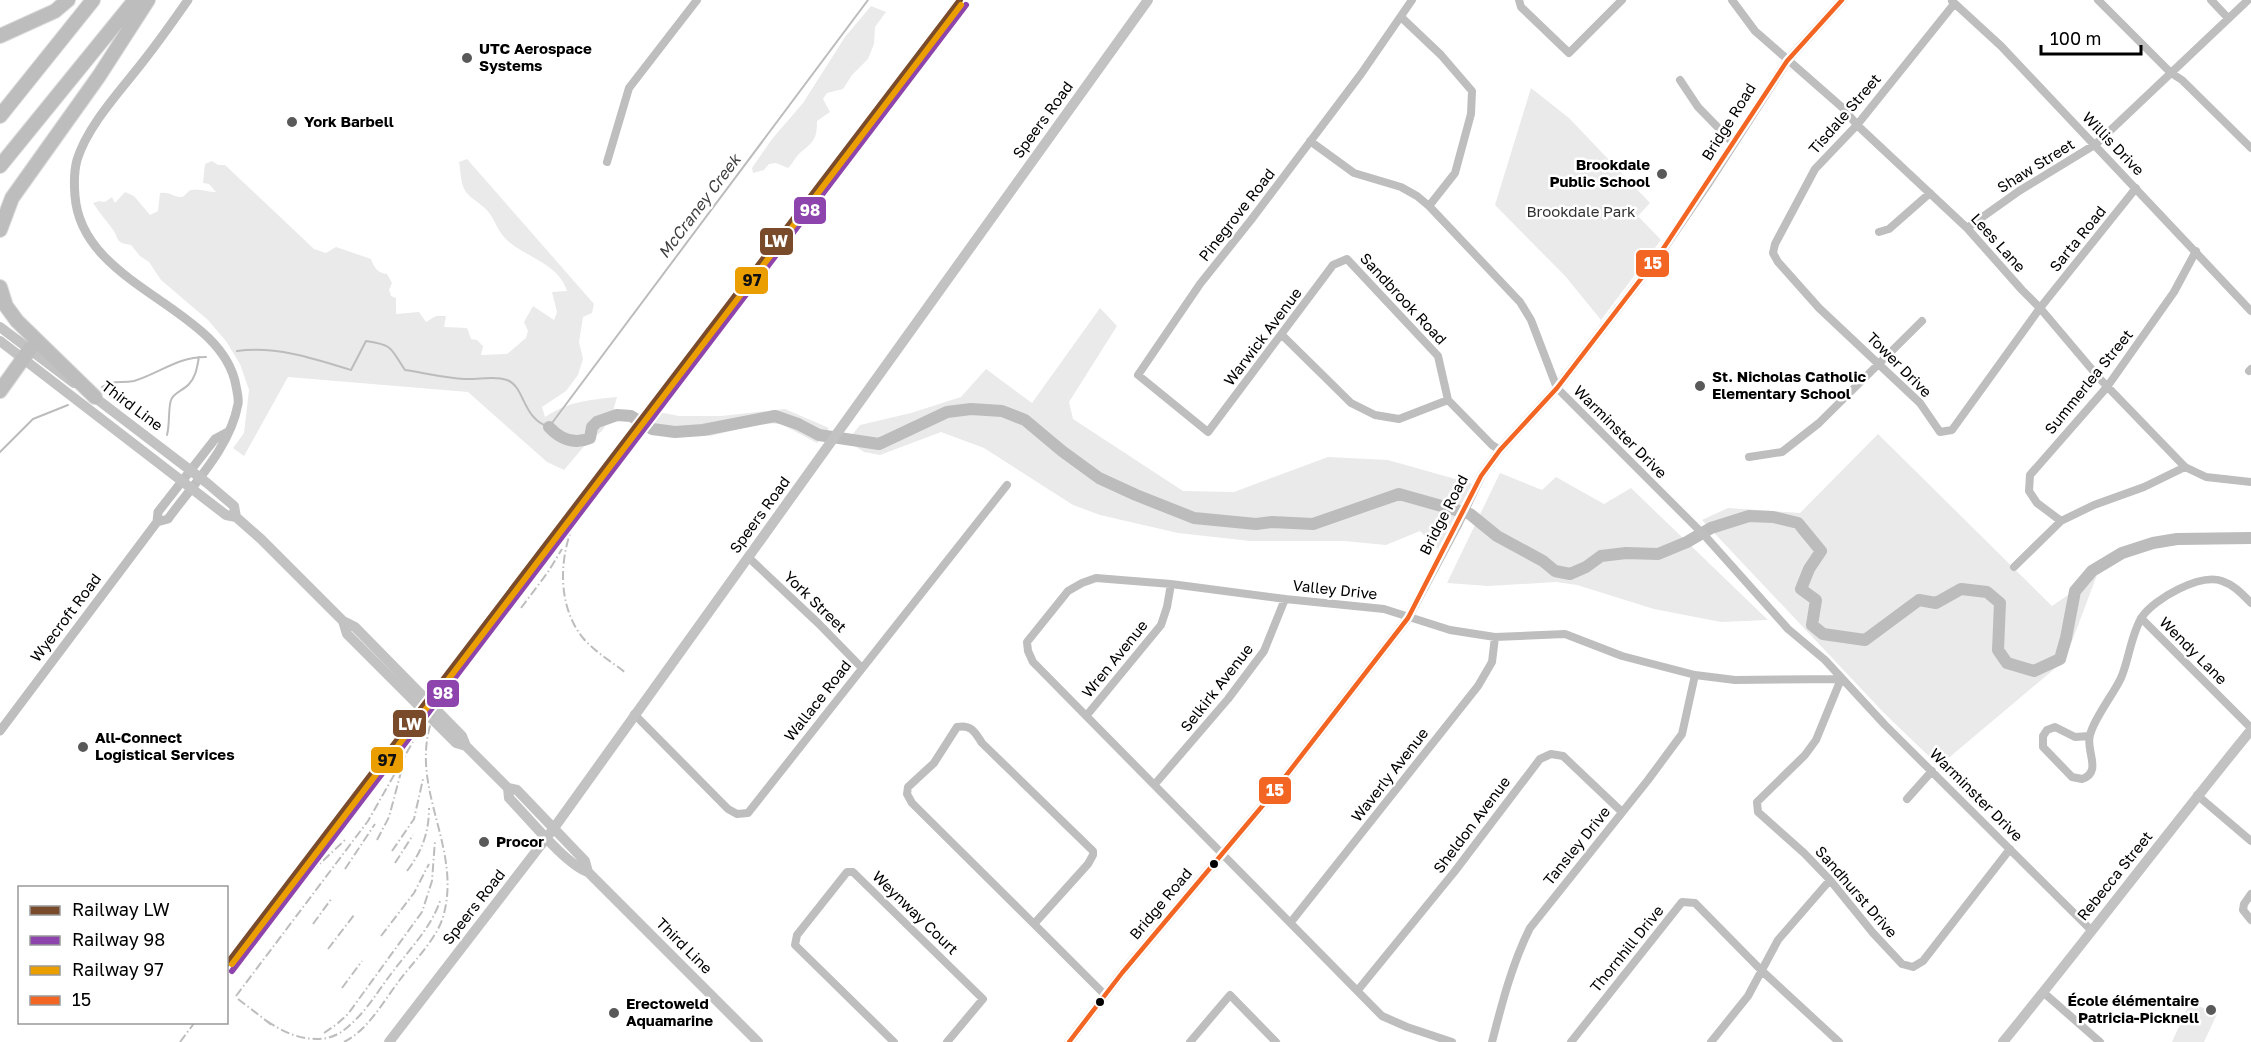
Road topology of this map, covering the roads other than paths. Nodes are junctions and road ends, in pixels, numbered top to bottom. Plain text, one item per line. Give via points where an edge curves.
1 (68, 0) edge
2 (93, 0) edge
3 (135, 0) edge
4 (148, 0) edge
5 (188, 0) edge
6 (697, 0) edge
7 (1148, 0) edge
8 (1412, 0) edge
9 (1519, 0) edge
10 (1622, 0) edge
11 (1732, 0) edge
12 (1842, 0) edge
13 (2098, 0) edge
14 (2211, 0) edge
15 (2248, 0) edge
16 (1952, 2) edge
17 (1401, 16) junction
18 (2228, 18) junction
19 (0, 36) edge
20 (1787, 61) junction
21 (2171, 73) junction
22 (1680, 80) dead end
23 (0, 116) edge
24 (1857, 125) junction
25 (1310, 141) junction
26 (1733, 142) junction
27 (2096, 144) junction
28 (2251, 148) edge
29 (607, 162) dead end
30 (0, 166) edge
31 (2136, 188) junction
32 (1930, 193) junction
33 (1429, 206) junction
34 (1967, 228) junction
35 (0, 230) edge
36 (1879, 232) dead end
37 (2196, 250) junction
38 (1773, 253) joint
39 (1340, 262) joint
40 (0, 287) edge
41 (2040, 308) junction
42 (2251, 311) edge
43 (1922, 321) dead end
44 (0, 327) edge
45 (1282, 335) junction
46 (0, 341) edge
47 (27, 354) junction
48 (1880, 363) junction
49 (2108, 387) junction
50 (1557, 388) junction
51 (0, 391) edge
52 (95, 397) junction
53 (1448, 400) junction
54 (1208, 432) joint
55 (1500, 450) junction
56 (1749, 457) dead end
57 (2185, 467) junction
58 (195, 473) junction
59 (2251, 482) edge
60 (187, 484) junction
61 (1007, 485) dead end
62 (236, 517) junction
63 (2061, 521) junction
64 (748, 556) junction
65 (2014, 567) dead end
66 (1171, 584) junction
67 (1285, 599) junction
68 (2251, 603) edge
69 (1408, 618) junction
70 (2141, 618) junction
71 (1495, 637) junction
72 (861, 667) junction
73 (1695, 675) junction
74 (1841, 679) junction
75 (634, 714) junction
76 (1087, 716) junction
77 (2251, 729) edge
78 (0, 731) edge
79 (2089, 736) junction
80 (1932, 771) junction
81 (1155, 784) junction
82 (2198, 795) junction
83 (1907, 799) dead end
84 (1622, 812) junction
85 (550, 832) junction
86 (2251, 841) edge
87 (2010, 849) junction
88 (1223, 853) junction
89 (1830, 880) junction
90 (2251, 894) edge
91 (2251, 920) edge
92 (1291, 922) junction
93 (1034, 924) junction
94 (2091, 930) junction
95 (1761, 970) junction
96 (1358, 990) junction
97 (2044, 993) junction
98 (1105, 995) junction
99 (389, 1042) edge
100 (758, 1042) edge
101 (894, 1042) edge
102 (947, 1042) edge
103 (1069, 1042) edge
104 (1190, 1042) edge
105 (1276, 1042) edge
106 (1452, 1042) edge
107 (1492, 1042) edge
108 (1571, 1042) edge
109 (1711, 1042) edge
110 (1839, 1042) edge
111 (2003, 1042) edge
112 (2100, 1042) edge

1 - 19 highway via 55,11
2 - 23 highway
3 - 30 highway
4 - 35 highway via 12,198
5 - 58 street, Wyecroft Road via 88,136 76,168 76,204 89,238 109,261 208,335 234,371 239,401 234,420 228,432 215,439
6 - 29 street via 629,88
7 - 64 main road, Speers Road
8 - 17 street, Pinegrove Road
9 - 10 street via 1521,7 1569,53
11 - 20 street, Lees Lane via 1755,31
12 - 20 street, Bridge Road
13 - 21 street
14 - 18 street
15 - 18 street, Shaw Street
16 - 24 street, Tisdale Street
16 - 27 street, Willis Drive via 2001,46
17 - 25 street, Pinegrove Road
17 - 33 street via 1472,91 1471,114 1455,173
18 - 21 street, Shaw Street
20 - 24 street, Lees Lane via 1844,109
20 - 26 street, Bridge Road
21 - 27 street, Shaw Street
21 - 28 street
22 - 26 street via 1698,106
24 - 32 street, Lees Lane
24 - 38 street, Tisdale Street via 1815,169
25 - 33 street, Warminster Drive via 1353,173 1401,187
25 - 54 street, Pinegrove Road via 1200,284 1138,375
26 - 50 street, Bridge Road via 1658,258
27 - 31 street, Willis Drive
27 - 34 street, Shaw Street
31 - 37 street, Willis Drive
31 - 41 street, Sarta Road
32 - 34 street, Lees Lane
32 - 36 street via 1889,229
33 - 50 street, Warminster Drive via 1520,302
34 - 41 street, Lees Lane
37 - 42 street, Willis Drive
37 - 49 street, Summerlea Street via 2174,292
38 - 48 street, Tower Drive via 1819,308
39 - 45 street, Warwick Avenue via 1333,265
39 - 53 street, Sandbrook Road via 1347,259 1438,356
40 - 52 highway via 6,306 17,321
41 - 48 street, Tower Drive via 1952,430 1940,432 1920,403
41 - 49 street, Lees Lane
43 - 48 street
44 - 47 main road, Third Line
45 - 53 street via 1351,403 1375,415 1399,418
45 - 54 street, Warwick Avenue
46 - 47 main road, Third Line
47 - 51 highway
47 - 52 main road, Third Line
47 - 60 main road, Third Line
48 - 56 street via 1819,423 1782,452
49 - 57 street, Lees Lane
49 - 63 street, Summerlea Street via 2030,476 2029,491 2037,503
50 - 55 street, Bridge Road
50 - 74 street, Warminster Drive via 1705,536 1788,629
52 - 58 main road, Third Line
53 - 55 street
55 - 69 street, Bridge Road via 1481,476
57 - 59 street, Lees Lane via 2206,477
57 - 63 street
58 - 60 street, Wyecroft Road
58 - 62 main road, Third Line via 234,506
60 - 62 main road, Third Line via 226,514
60 - 78 street, Wyecroft Road via 168,519 156,522
61 - 72 street, Wallace Road
62 - 85 main road, Third Line via 391,663 462,736 466,746 508,788 517,790
63 - 65 street
64 - 72 street, York Street
64 - 75 main road, Speers Road
66 - 67 street, Valley Drive
66 - 76 street, Wren Avenue via 1161,625
66 - 76 street, Valley Drive via 1096,578 1082,583 1068,591 1027,642 1033,662
67 - 69 street, Valley Drive via 1384,609
67 - 81 street, Selkirk Avenue via 1264,651
68 - 70 street via 2220,580 2202,580 2159,599
69 - 71 street, Valley Drive
69 - 88 street, Bridge Road
70 - 77 street, Wendy Lane
70 - 79 street via 2121,677
71 - 73 street, Valley Drive via 1565,634 1622,656
71 - 92 street, Waverly Avenue via 1492,662 1479,686
72 - 75 street, Wallace Road via 748,813 737,814 728,809
73 - 74 street via 1735,680
73 - 84 street, Tansley Drive via 1682,734
74 - 80 street, Warminster Drive
74 - 89 street, Sandhurst Drive via 1816,740 1757,802 1758,812
75 - 85 main road, Speers Road
76 - 81 street
77 - 82 main road, Rebecca Street
79 - 79 street via 2075,737 2055,728 2047,730 2043,747 2072,777 2082,779 2093,770
80 - 83 street
80 - 87 street, Warminster Drive
81 - 88 street
82 - 86 street
82 - 94 main road, Rebecca Street
84 - 96 street, Sheldon Avenue via 1563,756 1551,754 1540,759
84 - 107 street, Tansley Drive via 1530,928 1505,992
85 - 99 main road, Speers Road
85 - 100 main road, Third Line via 585,861 588,872
87 - 89 street, Sandhurst Drive via 1923,961 1913,967 1902,964
87 - 94 street, Warminster Drive
88 - 92 street
88 - 98 street, Bridge Road
89 - 95 street via 1778,940
90 - 91 street via 2243,910
92 - 96 street
93 - 93 street via 1088,864 1093,851 982,743 972,728 957,727 934,763 908,788 909,799
93 - 98 street
94 - 97 main road, Rebecca Street
95 - 108 street, Thornhill Drive via 1695,903 1682,902
95 - 109 street via 1748,996
95 - 110 street
96 - 106 street via 1382,1016
97 - 111 main road, Rebecca Street
97 - 112 street
98 - 103 street, Bridge Road
101 - 102 street, Weynway Court via 795,945 796,934 847,872 854,872 983,999
104 - 105 street via 1230,995

